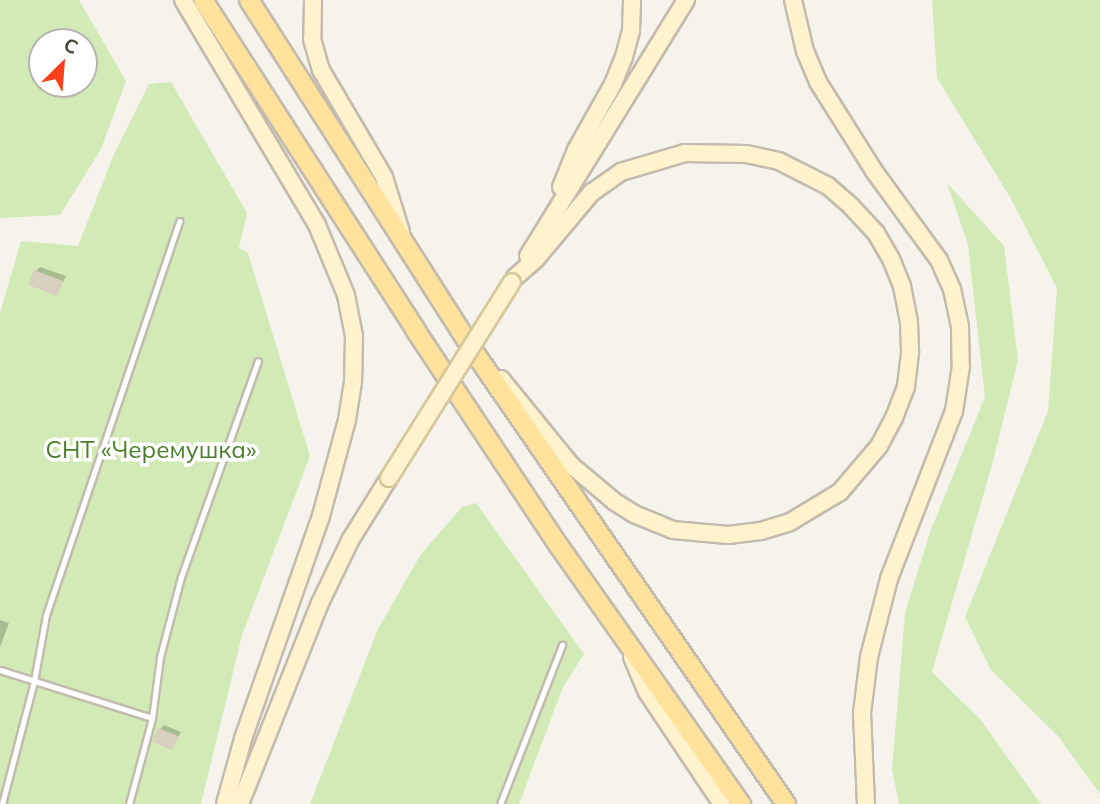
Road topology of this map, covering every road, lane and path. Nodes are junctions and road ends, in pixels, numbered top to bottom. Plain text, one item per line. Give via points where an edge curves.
1 (183, 0) edge
2 (203, 0) edge
3 (249, 0) edge
4 (313, 0) edge
5 (632, 0) edge
6 (686, 0) edge
7 (793, 0) edge
8 (553, 213) junction
9 (179, 221) dead end
10 (404, 241) junction
11 (513, 280) junction
12 (472, 349) junction
13 (258, 361) dead end
14 (623, 636) junction
15 (562, 645) dead end
16 (0, 670) edge
17 (34, 681) junction
18 (152, 718) junction
19 (2, 804) edge
20 (128, 804) edge
21 (225, 804) edge
22 (240, 804) edge
23 (500, 804) edge
24 (722, 804) edge
25 (741, 804) edge
26 (786, 804) edge
27 (866, 804) edge

1 - 21 main road via 317,225 346,295 354,336 347,420 321,516
2 - 14 main road via 424,343
3 - 10 main road
4 - 10 main road via 312,39 321,70 384,177
5 - 8 main road via 625,57 576,150
6 - 8 main road
7 - 27 main road via 805,51 834,112 947,274 961,340 954,411 900,545 869,657 862,713
8 - 11 main road
9 - 17 lane via 46,615
10 - 12 main road
11 - 12 main road via 592,192 621,172 685,153 746,154 779,161 812,177 851,206 876,233 891,259 909,321 906,386 879,446 840,492 818,508 761,531 693,533 634,514 594,486
11 - 22 main road, bridge via 351,539 320,603
12 - 26 main road
13 - 18 lane via 181,577 160,657
14 - 24 main road via 647,692
14 - 25 main road
15 - 23 lane
16 - 17 lane
17 - 18 lane
17 - 19 lane
18 - 20 lane

